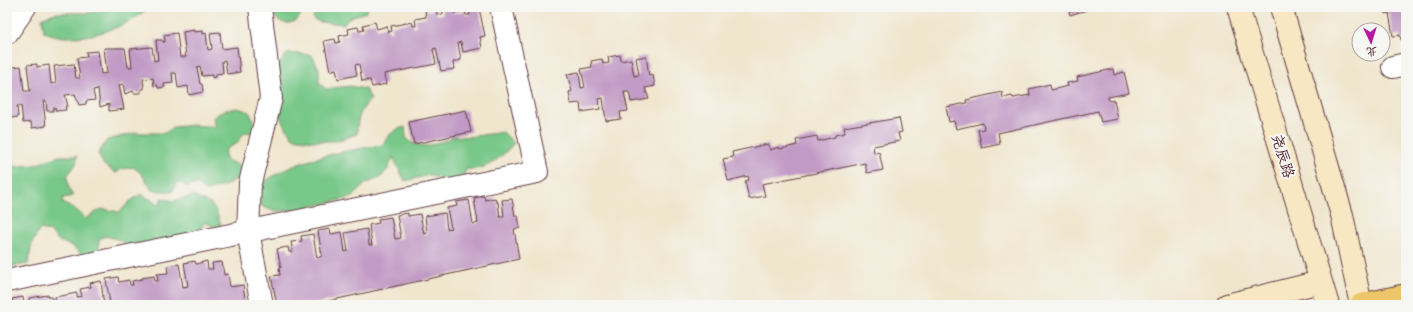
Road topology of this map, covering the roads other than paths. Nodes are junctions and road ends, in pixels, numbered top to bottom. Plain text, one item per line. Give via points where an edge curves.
1 (25, 7) edge
2 (260, 7) edge
3 (500, 7) edge
4 (1238, 7) edge
5 (1281, 7) edge
6 (7, 33) edge
7 (248, 232) junction
8 (7, 281) edge
9 (1320, 282) junction
10 (1406, 295) edge
11 (262, 305) edge
12 (1227, 305) edge
13 (1328, 305) edge
14 (1361, 305) edge

1 - 6 street
2 - 7 street via 271,98 250,183
3 - 7 street via 537,172
4 - 9 main road, 尧辰路
5 - 14 main road via 1342,215
7 - 8 street
7 - 11 street
9 - 12 main road
9 - 13 main road, 尧辰路
10 - 14 main road

